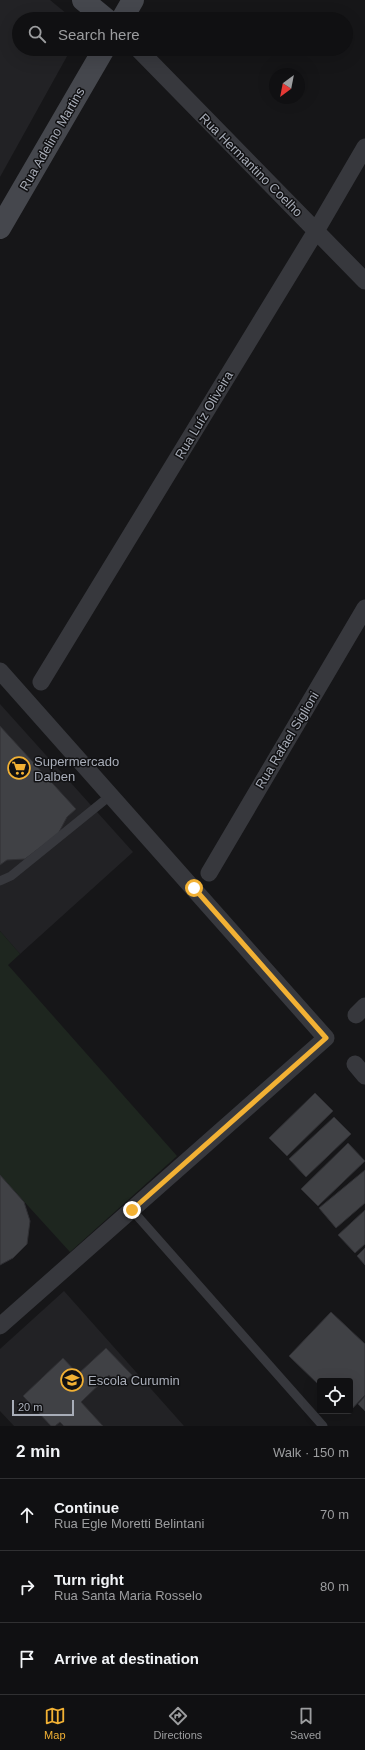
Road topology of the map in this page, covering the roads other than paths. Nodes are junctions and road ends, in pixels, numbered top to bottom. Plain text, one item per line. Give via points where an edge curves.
1 (83, 0) edge
2 (133, 0) edge
3 (98, 12) edge
4 (126, 12) edge
5 (100, 56) edge
6 (145, 56) edge
7 (365, 147) edge
8 (0, 228) edge
9 (316, 231) junction
10 (365, 281) edge
11 (365, 608) edge
12 (0, 671) edge
13 (41, 682) dead end
14 (111, 795) junction
15 (209, 872) dead end
16 (0, 882) edge
17 (132, 1210) junction
18 (0, 1326) edge
19 (323, 1426) edge

1 - 3 main road
2 - 4 main road
5 - 8 main road, Rua Adelino Martins
6 - 9 street, Rua Hermantino Coelho
7 - 9 street, Rua Luíz Oliveira
9 - 10 street, Rua Hermantino Coelho
9 - 13 street, Rua Luíz Oliveira
11 - 15 street, Rua Rafael Siglioni
12 - 14 street
14 - 16 lane via 11,876
14 - 17 street via 326,1038
17 - 18 street
17 - 19 lane

